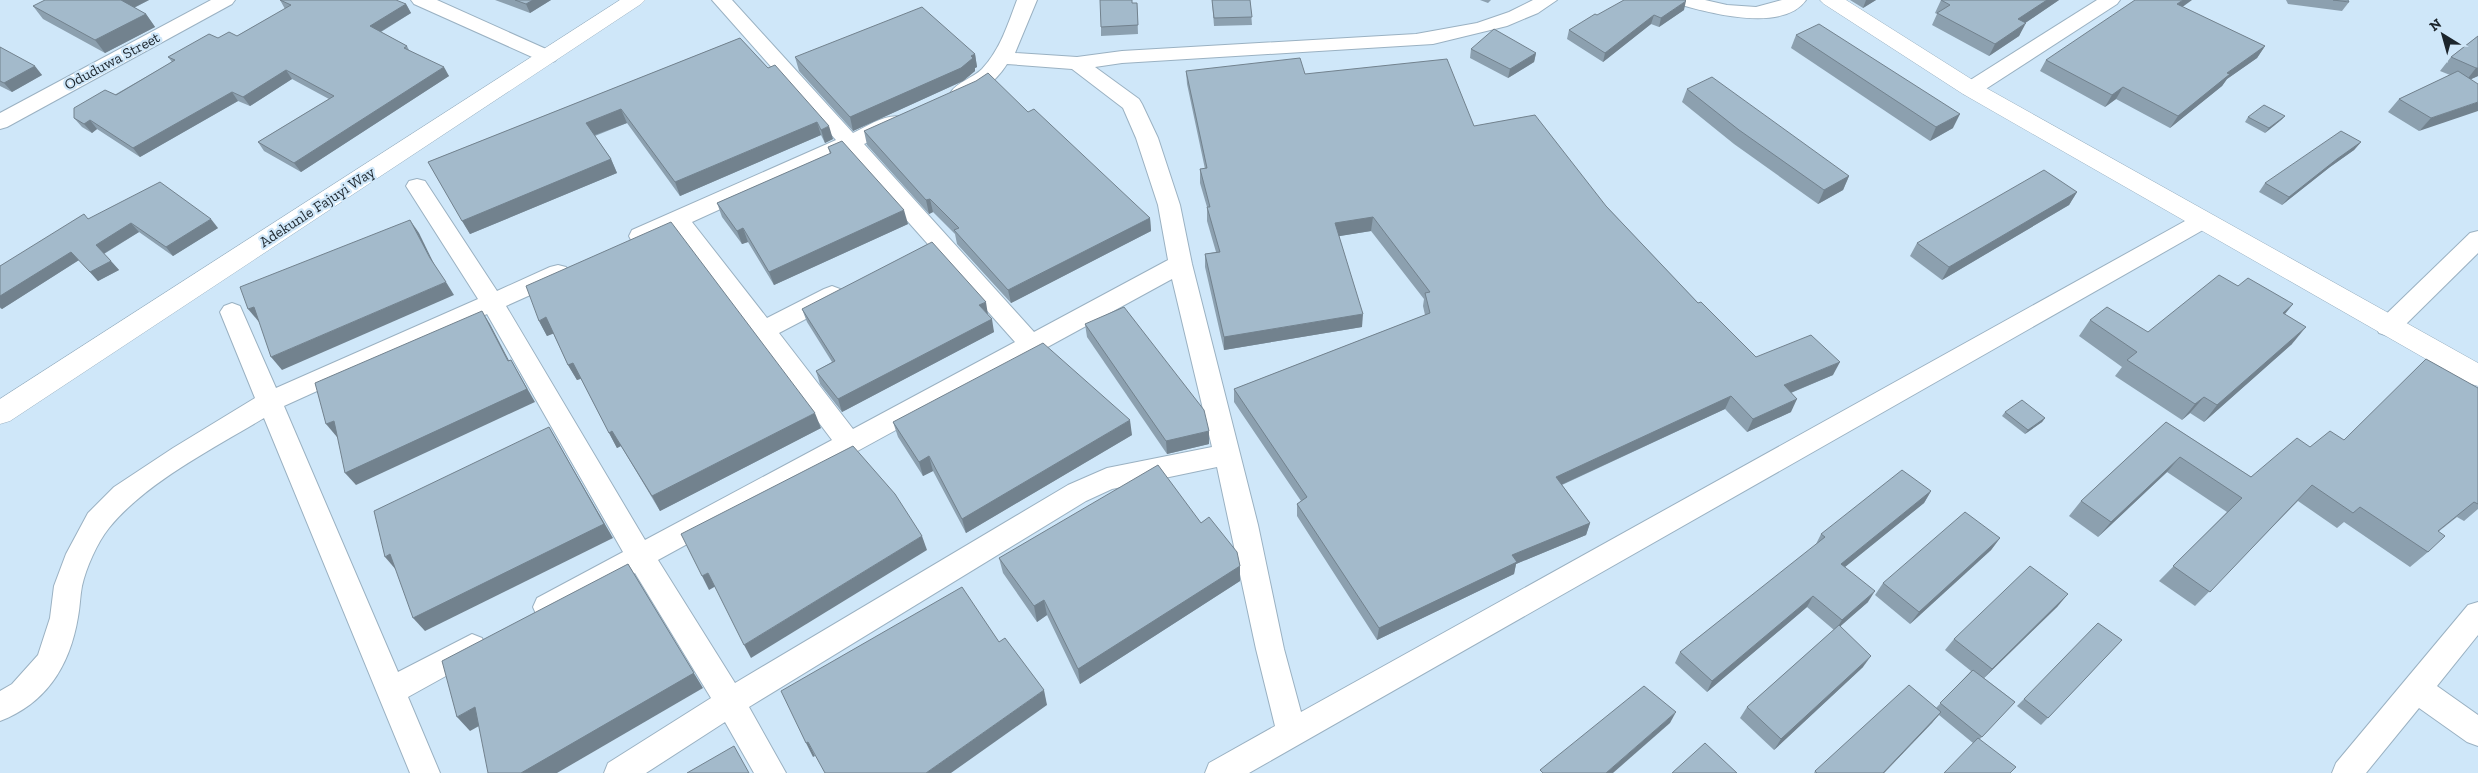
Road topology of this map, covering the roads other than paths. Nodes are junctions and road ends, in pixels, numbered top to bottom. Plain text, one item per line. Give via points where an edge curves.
1 (225, 0) edge
2 (421, 0) edge
3 (634, 0) edge
4 (722, 0) edge
5 (1027, 0) edge
6 (1547, 0) edge
7 (1685, 0) edge
8 (1796, 0) edge
9 (1832, 0) edge
10 (2110, 0) edge
11 (548, 57) junction
12 (1002, 58) junction
13 (1077, 63) junction
14 (1971, 89) junction
15 (945, 100) edge
16 (910, 115) edge
17 (0, 122) edge
18 (850, 142) junction
19 (417, 186) dead end
20 (678, 219) junction
21 (2202, 221) junction
22 (2478, 239) edge
23 (625, 243) edge
24 (581, 262) edge
25 (1180, 264) junction
26 (851, 286) edge
27 (492, 302) junction
28 (232, 312) dead end
29 (2388, 327) junction
30 (763, 331) junction
31 (1032, 344) junction
32 (2478, 376) edge
33 (269, 402) junction
34 (0, 413) edge
35 (849, 443) junction
36 (1226, 455) junction
37 (640, 556) junction
38 (2478, 614) edge
39 (528, 617) edge
40 (494, 635) edge
41 (2417, 689) junction
42 (390, 691) junction
43 (730, 702) junction
44 (0, 707) edge
45 (2478, 732) edge
46 (1292, 734) junction
47 (425, 773) edge
48 (619, 773) edge
49 (771, 773) edge
50 (1220, 773) edge
51 (2347, 773) edge

1 - 17 street, Oduduwa Street
2 - 11 street
3 - 11 street, Adekunle Fajuyi Way
4 - 18 street
5 - 12 street
6 - 13 street via 1523,14 1491,26 1416,40 1122,57
7 - 8 street via 1733,12 1758,14
9 - 14 street
10 - 14 street
11 - 34 street, Adekunle Fajuyi Way
12 - 13 street
12 - 15 street via 988,77
13 - 25 street via 1132,104 1147,138 1168,205
14 - 21 street
16 - 18 street
18 - 20 street
18 - 31 street via 930,246
19 - 27 street
20 - 23 street
20 - 30 street
21 - 29 street
21 - 46 street
22 - 29 street
24 - 27 street
25 - 31 street
25 - 36 street
26 - 30 street
27 - 33 street
27 - 37 street
28 - 33 street
29 - 32 street
30 - 35 street
31 - 35 street
33 - 42 street
33 - 44 street via 123,495 98,521 80,554 68,586 64,618 51,662 22,694
35 - 37 street
36 - 43 street via 1107,479 1077,493
36 - 46 street
37 - 39 street
37 - 43 street
38 - 41 street
40 - 42 street
41 - 45 street
41 - 51 street
42 - 47 street
43 - 48 street
43 - 49 street
46 - 50 street

